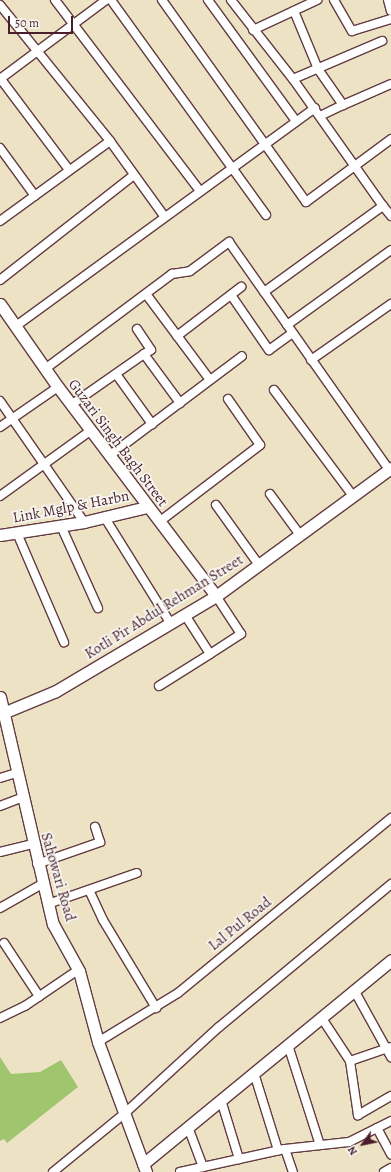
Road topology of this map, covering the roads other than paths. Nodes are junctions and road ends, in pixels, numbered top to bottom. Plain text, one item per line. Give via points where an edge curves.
1 (55, 0) edge
2 (106, 0) edge
3 (112, 0) edge
4 (162, 0) edge
5 (208, 0) edge
6 (231, 0) edge
7 (317, 0) edge
8 (334, 0) edge
9 (388, 0) edge
10 (0, 5) edge
11 (294, 11) junction
12 (391, 11) edge
13 (391, 19) edge
14 (75, 25) junction
15 (253, 30) junction
16 (382, 41) dead end
17 (37, 53) junction
18 (318, 68) junction
19 (0, 78) edge
20 (293, 79) junction
21 (391, 84) edge
22 (343, 105) junction
23 (314, 108) junction
24 (320, 116) junction
25 (296, 121) junction
26 (391, 139) edge
27 (110, 141) junction
28 (265, 143) junction
29 (0, 148) edge
30 (232, 166) junction
31 (354, 166) junction
32 (69, 170) junction
33 (134, 175) junction
34 (200, 191) junction
35 (35, 196) junction
36 (388, 210) edge
37 (266, 215) dead end
38 (164, 216) junction
39 (0, 222) edge
40 (391, 250) edge
41 (0, 280) edge
42 (241, 287) dead end
43 (264, 292) junction
44 (146, 294) junction
45 (231, 294) junction
46 (0, 304) edge
47 (391, 304) edge
48 (287, 325) junction
49 (16, 326) junction
50 (137, 329) dead end
51 (292, 333) junction
52 (177, 336) junction
53 (144, 354) junction
54 (242, 356) dead end
55 (311, 360) junction
56 (45, 369) junction
57 (116, 374) junction
58 (210, 380) junction
59 (58, 387) junction
60 (274, 390) dead end
61 (228, 399) dead end
62 (0, 401) edge
63 (180, 402) junction
64 (71, 405) junction
65 (12, 419) junction
66 (152, 424) junction
67 (0, 427) edge
68 (90, 431) junction
69 (109, 456) junction
70 (44, 464) junction
71 (390, 469) edge
72 (270, 494) dead end
73 (0, 496) edge
74 (353, 496) junction
75 (216, 505) dead end
76 (147, 507) junction
77 (104, 518) junction
78 (84, 522) junction
79 (159, 522) junction
80 (61, 526) junction
81 (17, 533) junction
82 (0, 535) edge
83 (300, 535) junction
84 (259, 565) junction
85 (216, 596) junction
86 (98, 608) dead end
87 (185, 615) junction
88 (171, 624) junction
89 (64, 642) dead end
90 (210, 654) junction
91 (159, 686) dead end
92 (0, 697) edge
93 (3, 713) junction
94 (3, 731) edge
95 (16, 773) junction
96 (0, 778) edge
97 (22, 798) junction
98 (0, 806) edge
99 (391, 818) edge
100 (95, 827) dead end
101 (32, 844) junction
102 (0, 852) edge
103 (37, 864) junction
104 (138, 873) dead end
105 (42, 884) junction
106 (391, 884) edge
107 (89, 890) junction
108 (48, 904) junction
109 (0, 908) edge
110 (4, 943) dead end
111 (391, 960) edge
112 (78, 970) junction
113 (354, 990) junction
114 (39, 996) junction
115 (156, 1008) junction
116 (322, 1017) junction
117 (0, 1018) edge
118 (98, 1042) junction
119 (288, 1045) junction
120 (389, 1047) edge
121 (391, 1057) edge
122 (350, 1061) junction
123 (254, 1073) junction
124 (391, 1096) edge
125 (220, 1100) junction
126 (125, 1113) junction
127 (391, 1120) edge
128 (188, 1127) junction
129 (377, 1128) junction
130 (320, 1145) junction
131 (281, 1149) junction
132 (391, 1154) edge
133 (239, 1159) junction
134 (145, 1168) edge
135 (209, 1168) edge
136 (391, 1168) edge
137 (53, 1172) edge
138 (180, 1172) edge
139 (293, 1172) edge
140 (384, 1172) edge

1 - 14 street
2 - 14 street
3 - 30 street
4 - 28 street
5 - 25 street
6 - 15 street
7 - 11 street
8 - 13 street via 352,31
9 - 12 street
10 - 17 street
11 - 15 street
11 - 18 street
14 - 17 street
14 - 34 street
15 - 20 street
16 - 18 street
17 - 19 street
17 - 27 street
18 - 20 street
18 - 22 street
19 - 32 street
20 - 23 street
21 - 22 street
22 - 24 street
23 - 24 street
23 - 25 street
24 - 31 street
25 - 28 street
26 - 31 street
27 - 32 street
27 - 33 street
28 - 30 street
28 - 31 street via 306,202
29 - 35 street
30 - 34 street
30 - 37 street
31 - 36 street
32 - 35 street
33 - 38 street
33 - 41 street
34 - 38 street
35 - 39 street
36 - 43 street
38 - 49 street
40 - 48 street
42 - 45 street
43 - 44 street via 229,242 190,271 172,274
43 - 48 street
44 - 52 street
44 - 56 street
45 - 51 street via 268,350
45 - 52 street
46 - 49 street, Guzari Singh Bagh Street
47 - 55 street
48 - 51 street
49 - 56 street, Guzari Singh Bagh Street
50 - 53 street via 151,350
51 - 55 street
52 - 58 street
53 - 57 street
53 - 63 street
54 - 58 street
55 - 71 street
56 - 59 street, Guzari Singh Bagh Street
57 - 64 street
57 - 66 street
58 - 63 street
59 - 64 street, Guzari Singh Bagh Street
59 - 65 street
60 - 74 street
61 - 79 street via 260,445
62 - 65 street
63 - 66 street
64 - 68 street, Guzari Singh Bagh Street
65 - 67 street
65 - 70 street
66 - 69 street
68 - 69 street, Guzari Singh Bagh Street
68 - 70 street
69 - 76 street, Guzari Singh Bagh Street
70 - 73 street
70 - 78 street
71 - 74 street, Kotli Pir Abdul Rehman Street
72 - 83 street
74 - 83 street, Kotli Pir Abdul Rehman Street
75 - 84 street
76 - 77 street, Link Mglp & Harbn
76 - 79 street, Guzari Singh Bagh Street
77 - 78 street, Link Mglp & Harbn
77 - 88 street
78 - 80 street, Link Mglp & Harbn
79 - 85 street, Guzari Singh Bagh Street
80 - 81 street, Link Mglp & Harbn
80 - 86 street
81 - 82 street, Link Mglp & Harbn
81 - 89 street
83 - 84 street, Kotli Pir Abdul Rehman Street
84 - 85 street, Kotli Pir Abdul Rehman Street
85 - 87 street, Kotli Pir Abdul Rehman Street
85 - 90 street via 241,634
87 - 88 street, Kotli Pir Abdul Rehman Street
87 - 90 street
88 - 93 street, Kotli Pir Abdul Rehman Street via 56,691
90 - 91 street
92 - 93 street, Sahowari Road
93 - 94 street, Sahowari Road
94 - 95 street, Sahowari Road
95 - 96 street
95 - 97 street, Sahowari Road
97 - 98 street
97 - 101 street, Sahowari Road
99 - 115 street, Lal Pul Road
100 - 103 street via 100,842
101 - 102 street
101 - 103 street, Sahowari Road
103 - 105 street, Sahowari Road
104 - 107 street
105 - 108 street, Sahowari Road
105 - 109 street
106 - 126 street via 173,1066
107 - 108 street
107 - 115 street via 103,920
108 - 112 street, Sahowari Road via 53,924
110 - 114 street
111 - 113 street
112 - 114 street
112 - 118 street, Sahowari Road
113 - 116 street
113 - 120 street
114 - 117 street
115 - 118 street, Lal Pul Road
116 - 119 street
116 - 122 street
118 - 126 street, Sahowari Road
119 - 123 street
119 - 130 street
120 - 121 street
120 - 122 street
122 - 124 street via 358,1115
123 - 125 street
123 - 131 street
125 - 128 street
125 - 133 street
126 - 134 street, Sahowari Road
126 - 137 street
127 - 129 street
128 - 134 street
128 - 135 street
129 - 130 street via 349,1142
129 - 132 street
130 - 131 street
131 - 133 street
131 - 139 street
133 - 135 street
135 - 138 street
136 - 140 street

